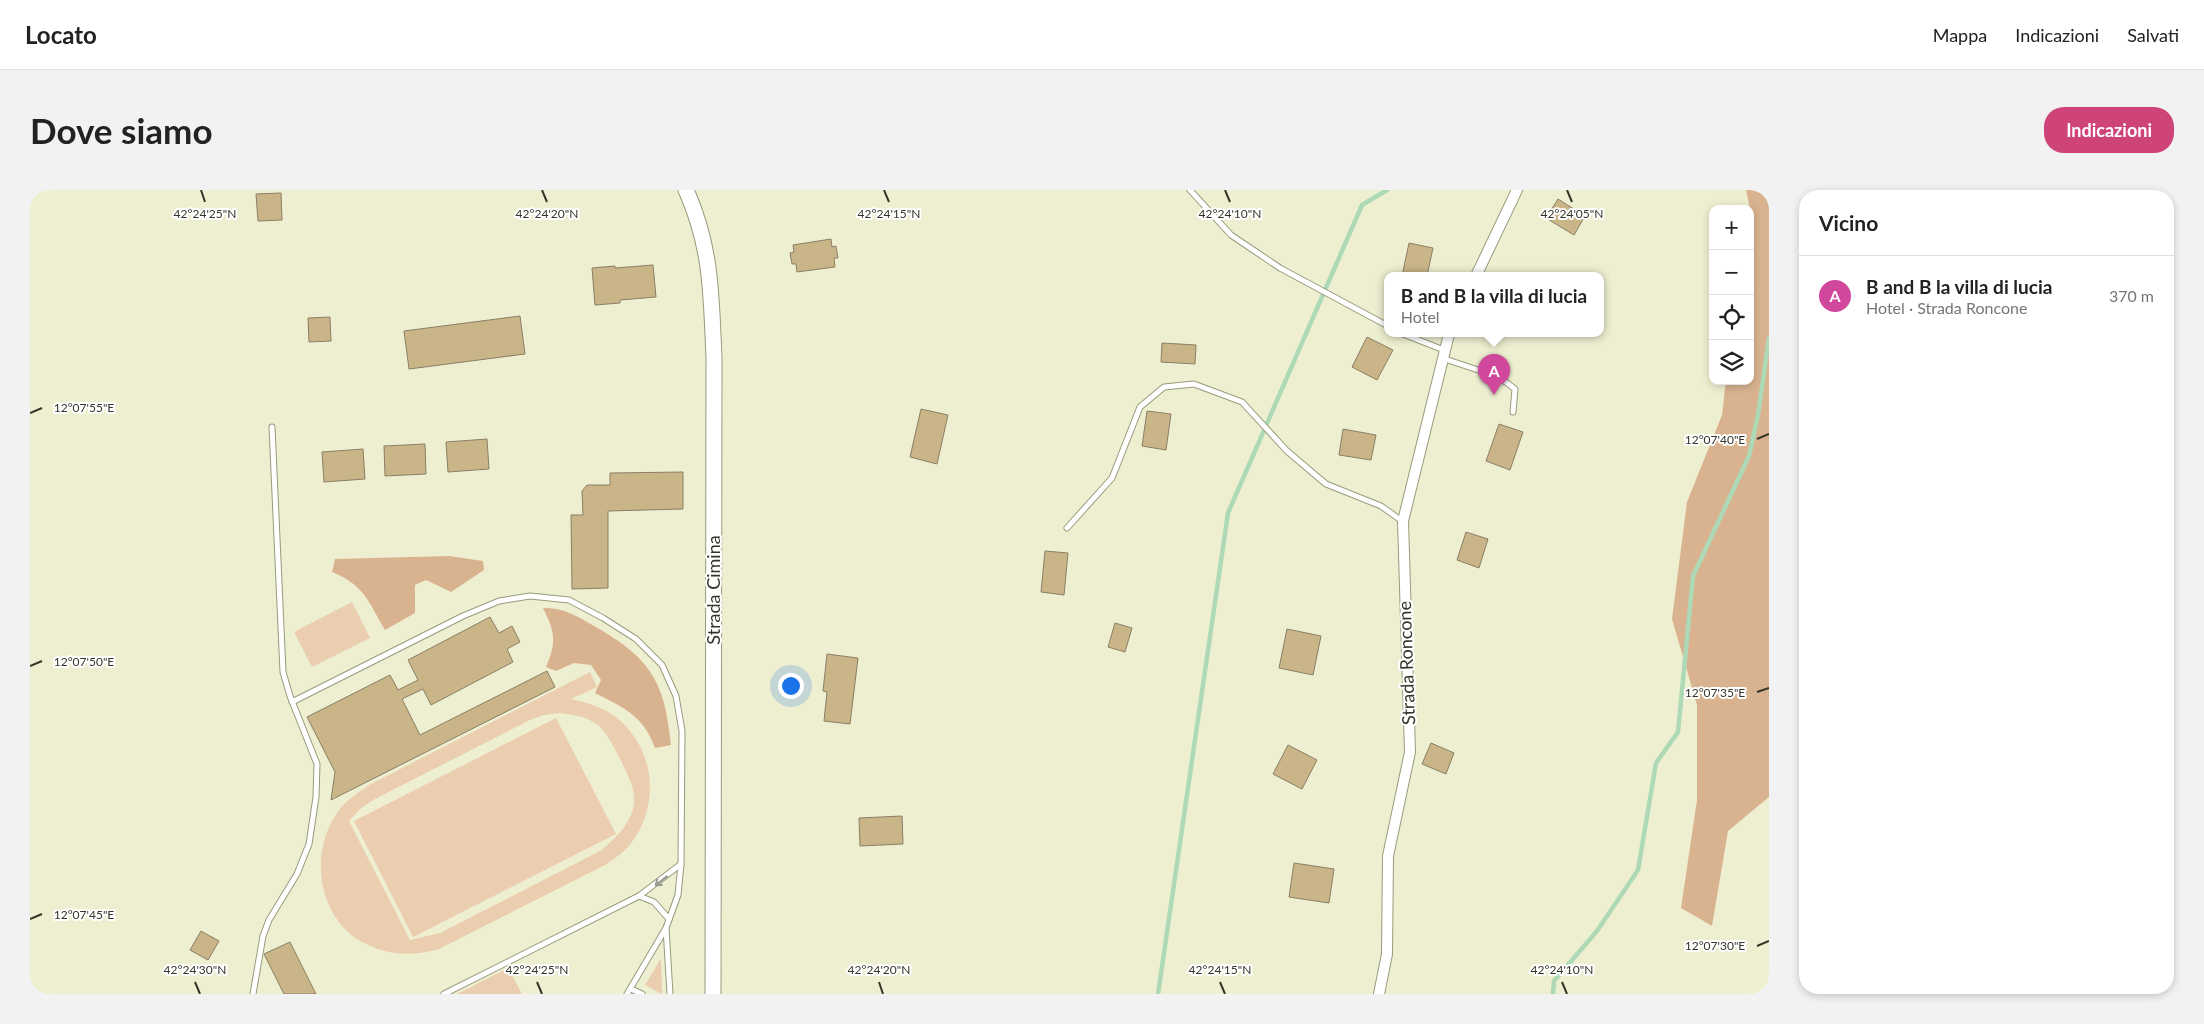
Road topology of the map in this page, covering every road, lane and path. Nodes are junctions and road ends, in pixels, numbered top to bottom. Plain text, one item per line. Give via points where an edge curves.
1 (686, 190) edge
2 (1190, 190) edge
3 (1517, 190) edge
4 (1478, 272) edge
5 (1384, 324) edge
6 (1409, 337) edge
7 (1448, 337) edge
8 (1443, 354) junction
9 (1513, 412) dead end
10 (272, 427) dead end
11 (1403, 521) junction
12 (1067, 528) dead end
13 (292, 702) junction
14 (681, 864) junction
15 (639, 896) junction
16 (669, 920) junction
17 (666, 928) junction
18 (629, 991) edge
19 (253, 994) edge
20 (444, 994) edge
21 (642, 994) edge
22 (670, 994) edge
23 (713, 994) edge
24 (1379, 994) edge

1 - 23 main road, Strada Cimina via 702,231 708,259 714,357
2 - 5 lane via 1231,235 1280,268
3 - 4 street
6 - 8 lane
7 - 8 street, Strada Roncone
8 - 9 lane via 1499,377 1514,389
8 - 11 street, Strada Roncone
10 - 13 lane via 283,672
11 - 12 lane via 1381,506 1326,484 1287,450 1242,402 1194,384 1164,387 1140,407 1112,478
11 - 24 street, Strada Roncone via 1410,752 1388,856 1387,954
13 - 14 lane via 499,601 530,596 569,600 636,639 662,665 669,679 676,696 682,731
13 - 19 lane via 317,764 313,828 297,874 269,920
14 -> 15 lane
14 - 16 lane via 678,895
15 - 16 lane via 654,902
15 - 20 lane
16 - 17 lane
17 - 18 lane
17 - 22 lane
18 - 21 lane

